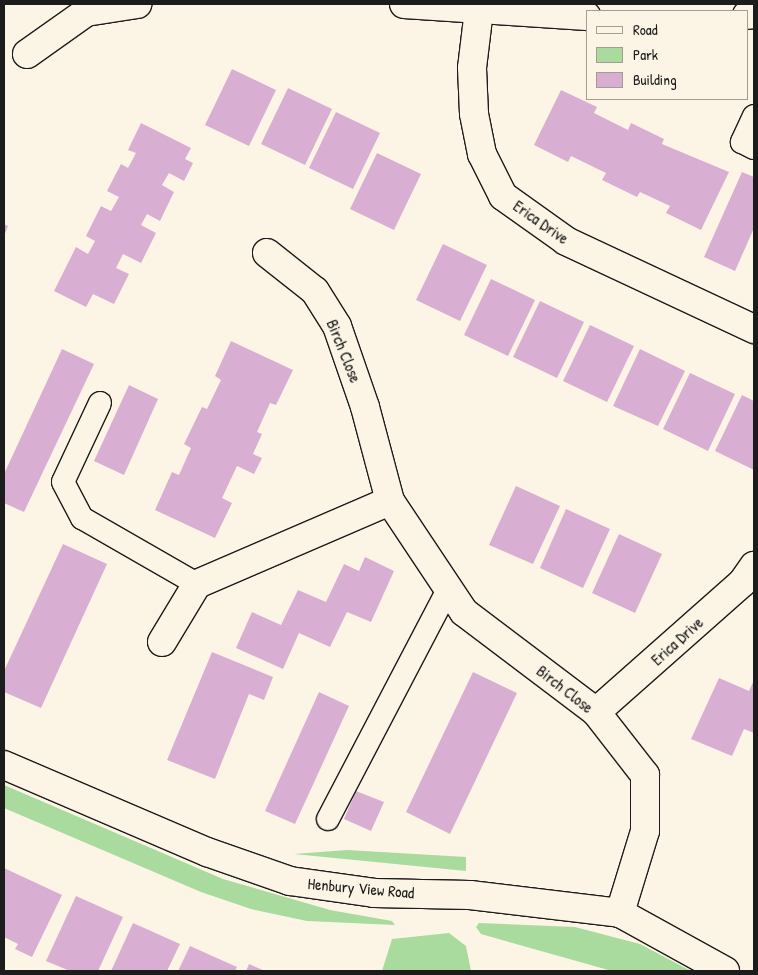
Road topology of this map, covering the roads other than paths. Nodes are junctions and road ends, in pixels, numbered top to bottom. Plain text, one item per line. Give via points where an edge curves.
1 (137, 4) edge
2 (404, 4) edge
3 (479, 10) junction
4 (586, 16) edge
5 (27, 54) dead end
6 (754, 116) edge
7 (754, 148) edge
8 (267, 253) dead end
9 (754, 329) edge
10 (100, 403) dead end
11 (390, 501) junction
12 (754, 566) edge
13 (197, 584) junction
14 (448, 589) junction
15 (162, 642) dead end
16 (596, 712) junction
17 (4, 765) edge
18 (328, 820) dead end
19 (620, 913) junction
20 (725, 971) edge

1 - 5 street via 86,12
2 - 3 street
3 - 4 street
3 - 9 street, Erica Drive via 472,68 474,114 482,154 503,196 566,241
6 - 7 lane via 742,142
8 - 11 street, Birch Close via 315,291 337,326 365,407
10 - 13 lane via 63,482 82,518
11 - 13 street
11 - 14 street, Birch Close
12 - 16 street, Erica Drive via 742,583
13 - 15 street
14 - 16 street, Birch Close via 464,612
14 - 18 lane
16 - 19 street, Birch Close via 645,775 645,831
17 - 19 street, Henbury View Road via 207,852 290,881 374,893 470,895
19 - 20 street, Henbury View Road

